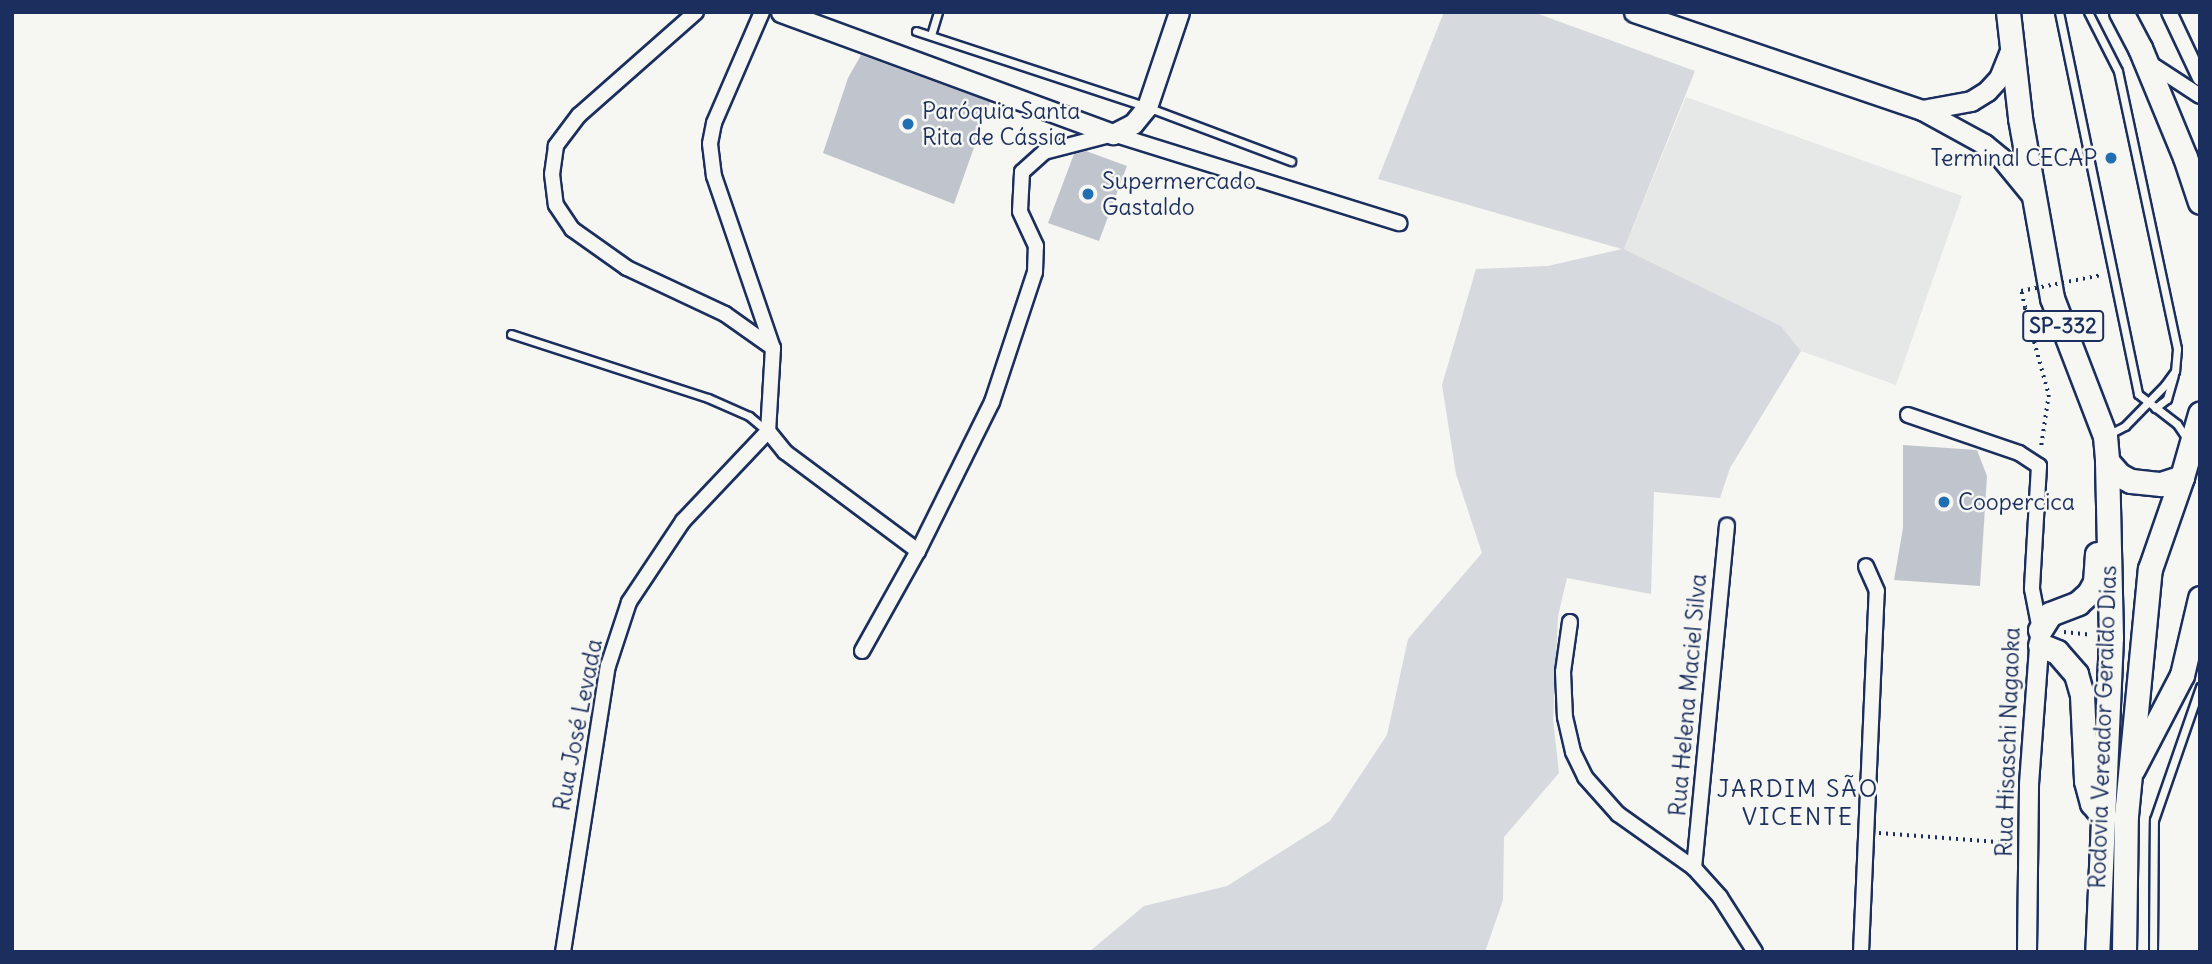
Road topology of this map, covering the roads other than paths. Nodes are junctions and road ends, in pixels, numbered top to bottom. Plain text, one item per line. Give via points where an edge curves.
1 (696, 12) edge
2 (762, 12) edge
3 (781, 12) edge
4 (938, 12) edge
5 (1179, 12) edge
6 (1634, 12) edge
7 (2008, 12) edge
8 (2059, 12) edge
9 (2088, 12) edge
10 (2121, 12) edge
11 (2169, 12) edge
12 (1670, 18) edge
13 (916, 31) dead end
14 (931, 35) junction
15 (2013, 44) junction
16 (2145, 60) junction
17 (2200, 78) edge
18 (2200, 96) edge
19 (1147, 107) junction
20 (1922, 110) junction
21 (1114, 134) junction
22 (1291, 162) dead end
23 (2033, 197) junction
24 (2200, 202) edge
25 (1399, 223) dead end
26 (511, 334) dead end
27 (773, 348) junction
28 (2175, 371) junction
29 (2146, 402) junction
30 (2155, 408) junction
31 (2200, 414) edge
32 (1908, 415) dead end
33 (768, 431) junction
34 (2105, 436) junction
35 (2189, 450) junction
36 (2107, 461) junction
37 (2182, 477) junction
38 (2107, 521) junction
39 (1727, 526) dead end
40 (918, 551) junction
41 (1866, 566) dead end
42 (2200, 598) edge
43 (2197, 620) edge
44 (1570, 622) dead end
45 (2040, 638) junction
46 (862, 651) dead end
47 (2200, 687) edge
48 (2129, 778) junction
49 (2103, 817) junction
50 (1694, 868) junction
51 (563, 952) edge
52 (1755, 952) edge
53 (1861, 952) edge
54 (2027, 952) edge
55 (2097, 952) edge
56 (2124, 952) edge
57 (2153, 952) edge

1 - 27 street via 579,115 556,146 552,174 556,205 572,229 627,268 724,314
2 - 27 street via 714,123 710,144 714,176
3 - 21 main road
4 - 14 lane
5 - 19 main road
6 - 12 main road
7 - 15 main road, Rodovia Vereador Geraldo Dias / SP-332
8 - 29 lane via 2135,384
9 - 28 lane via 2118,71 2177,349
10 - 16 main road
11 - 17 street
12 - 20 main road
13 - 14 lane
14 - 19 lane
15 - 20 main road via 1999,78 1987,91 1971,101
15 - 23 main road, Rodovia Vereador Geraldo Dias / SP-332
16 - 18 street
16 - 24 main road
19 - 21 main road via 1133,124
19 - 22 lane
20 - 23 main road via 1984,144
21 - 25 street
21 - 40 street via 1044,152 1022,172 1020,211 1036,246 1035,272 992,402
23 - 34 main road, Rodovia Vereador Geraldo Dias / SP-332 via 2052,298
26 - 33 lane via 708,398 749,416
27 - 33 street
28 - 29 lane
28 - 30 lane via 2172,390
29 - 30 lane
29 - 34 lane via 2125,426
30 - 35 lane via 2182,430
31 - 35 main road, Rodovia Vereador Geraldo Dias
32 - 45 street, Rua Hisaschi Nagaoka via 2019,453 2039,466 2032,589
33 - 40 street via 785,452
33 - 51 street, Rua José Levada via 683,521 629,602 608,666
34 - 36 main road, Rodovia Vereador Geraldo Dias / SP-332
35 - 37 main road, Rodovia Vereador Geraldo Dias
36 - 37 main road via 2131,481 2161,484
36 - 38 main road, Rodovia Vereador Geraldo Dias / SP-332
37 - 48 main road, Rodovia Vereador Geraldo Dias via 2150,569
38 - 45 main road via 2089,593 2078,603 2050,614
38 - 49 main road, Rodovia Vereador Geraldo Dias / SP-332 via 2111,637
39 - 50 street, Rua Helena Maciel Silva
40 - 46 street
41 - 53 street via 1877,591
42 - 43 main road
43 - 48 main road via 2182,675
44 - 50 street via 1563,672 1565,717 1585,777 1618,814
45 - 49 main road via 2076,674 2082,695 2086,781 2092,803
45 - 54 street, Rua Hisaschi Nagaoka via 2029,784
47 - 57 lane via 2154,820
48 - 56 main road, Rodovia Vereador Geraldo Dias
49 - 55 main road, Rodovia Vereador Geraldo Dias / SP-332
50 - 52 street via 1720,897

